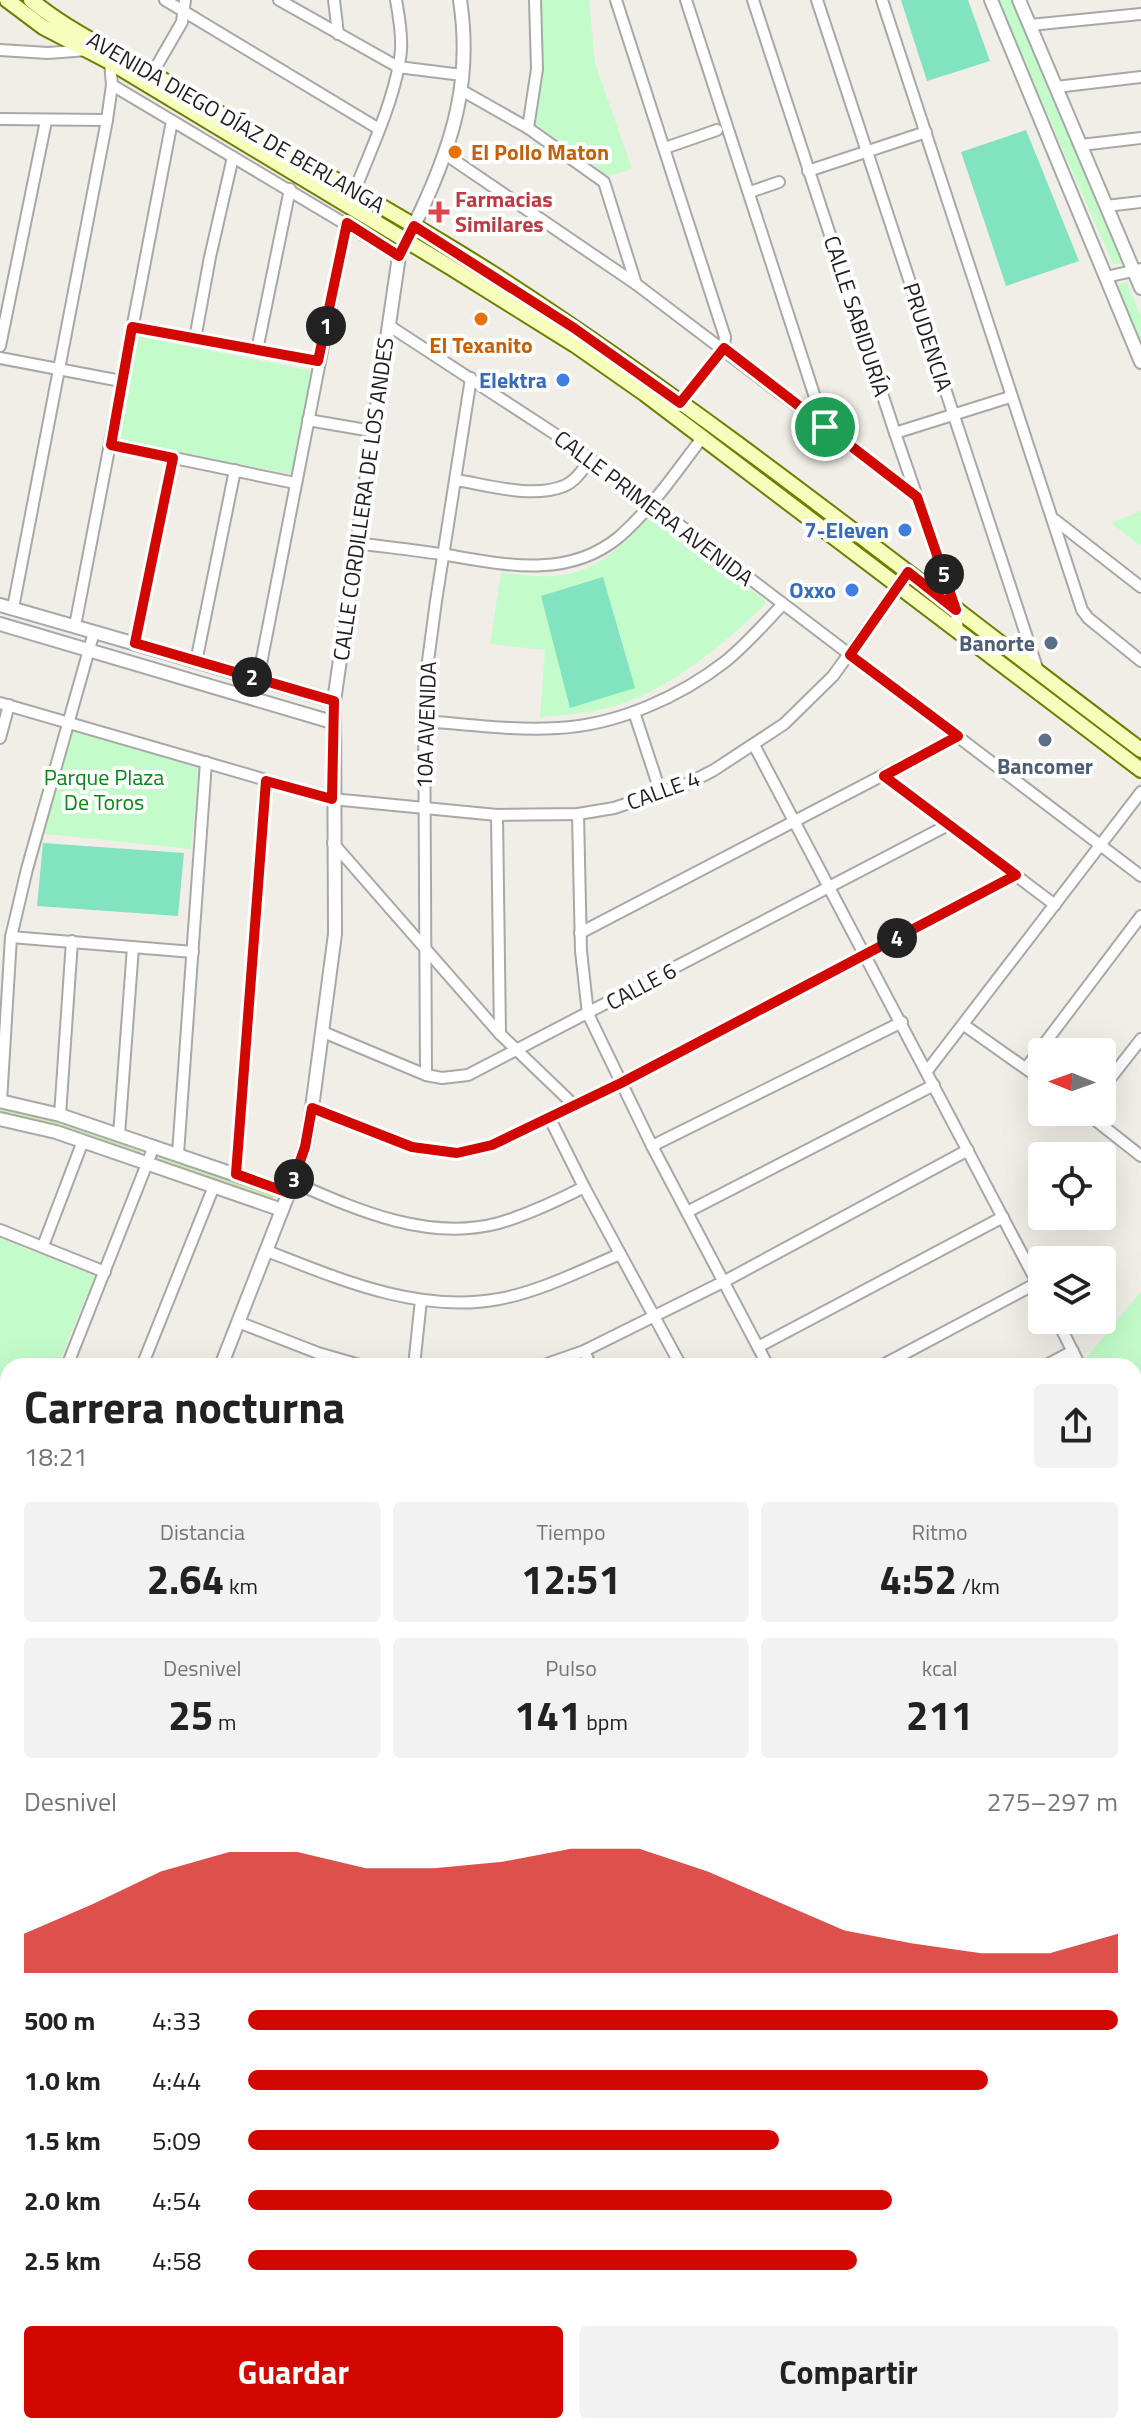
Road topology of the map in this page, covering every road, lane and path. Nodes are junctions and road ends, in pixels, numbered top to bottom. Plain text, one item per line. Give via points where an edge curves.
1 (7, 0) edge
2 (31, 0) edge
3 (165, 0) edge
4 (279, 0) edge
5 (334, 0) edge
6 (396, 0) edge
7 (460, 0) edge
8 (535, 0) edge
9 (616, 0) edge
10 (686, 0) edge
11 (753, 0) edge
12 (817, 0) edge
13 (882, 0) edge
14 (991, 0) edge
15 (1019, 0) edge
16 (185, 6) edge
17 (1141, 14) edge
18 (1030, 25) junction
19 (338, 34) junction
20 (0, 50) edge
21 (88, 50) junction
22 (110, 62) junction
23 (398, 67) junction
24 (152, 74) junction
25 (462, 75) junction
26 (1141, 77) edge
27 (112, 85) junction
28 (1056, 87) junction
29 (461, 90) junction
30 (0, 119) edge
31 (107, 120) junction
32 (46, 121) junction
33 (172, 121) junction
34 (528, 128) junction
35 (379, 129) junction
36 (717, 130) dead end
37 (926, 132) junction
38 (1141, 138) edge
39 (1081, 145) junction
40 (665, 148) junction
41 (867, 151) junction
42 (445, 154) junction
43 (233, 157) junction
44 (808, 171) junction
45 (779, 182) dead end
46 (290, 189) junction
47 (354, 192) junction
48 (750, 192) junction
49 (1141, 202) edge
50 (1106, 206) junction
51 (347, 223) junction
52 (414, 226) junction
53 (406, 240) junction
54 (399, 256) junction
55 (1137, 269) edge
56 (1106, 277) junction
57 (636, 284) junction
58 (1141, 288) edge
59 (388, 325) junction
60 (132, 327) junction
61 (195, 339) junction
62 (0, 346) edge
63 (724, 348) junction
64 (257, 350) junction
65 (0, 358) edge
66 (318, 361) junction
67 (1141, 362) edge
68 (60, 369) junction
69 (471, 378) junction
70 (121, 381) junction
71 (1010, 397) junction
72 (680, 403) junction
73 (953, 415) junction
74 (308, 420) junction
75 (825, 427) junction
76 (372, 431) junction
77 (895, 433) junction
78 (702, 438) junction
79 (111, 445) junction
80 (173, 458) junction
81 (591, 459) junction
82 (235, 470) junction
83 (456, 480) junction
84 (295, 483) junction
85 (917, 497) junction
86 (652, 504) junction
87 (1053, 519) junction
88 (356, 543) junction
89 (444, 554) junction
90 (908, 572) junction
91 (898, 587) junction
92 (1141, 587) edge
93 (783, 604) junction
94 (6, 607) edge
95 (956, 610) junction
96 (0, 624) edge
97 (75, 626) junction
98 (94, 632) junction
99 (958, 633) junction
100 (135, 643) junction
101 (88, 650) junction
102 (850, 655) junction
103 (1141, 661) edge
104 (196, 662) junction
105 (1039, 674) junction
106 (258, 679) junction
107 (334, 701) junction
108 (5, 704) edge
109 (634, 712) junction
110 (68, 721) junction
111 (423, 721) junction
112 (332, 722) junction
113 (958, 736) junction
114 (0, 738) edge
115 (754, 745) junction
116 (1141, 750) edge
117 (206, 762) junction
118 (1141, 770) edge
119 (884, 776) junction
120 (266, 781) junction
121 (1141, 792) edge
122 (661, 794) junction
123 (332, 799) junction
124 (424, 809) junction
125 (578, 814) junction
126 (497, 815) junction
127 (795, 823) junction
128 (950, 824) junction
129 (333, 843) junction
130 (1101, 845) junction
131 (1016, 875) junction
132 (1141, 876) edge
133 (830, 887) junction
134 (1055, 905) junction
135 (1141, 916) edge
136 (580, 933) junction
137 (11, 937) junction
138 (72, 941) junction
139 (133, 947) junction
140 (426, 948) junction
141 (193, 952) junction
142 (865, 955) junction
143 (4, 986) edge
144 (588, 1014) junction
145 (902, 1022) junction
146 (964, 1025) junction
147 (323, 1032) junction
148 (500, 1034) junction
149 (1141, 1039) edge
150 (517, 1052) junction
151 (1026, 1068) joint
152 (927, 1071) junction
153 (1116, 1071) edge
154 (426, 1075) junction
155 (621, 1083) junction
156 (934, 1085) junction
157 (0, 1102) edge
158 (575, 1106) junction
159 (312, 1108) junction
160 (60, 1115) junction
161 (550, 1119) junction
162 (0, 1122) edge
163 (1103, 1126) edge
164 (119, 1135) junction
165 (83, 1141) junction
166 (154, 1146) junction
167 (652, 1146) junction
168 (968, 1150) junction
169 (178, 1154) junction
170 (1141, 1156) edge
171 (148, 1162) junction
172 (236, 1174) junction
173 (214, 1186) junction
174 (291, 1187) junction
175 (584, 1187) junction
176 (282, 1210) junction
177 (687, 1212) junction
178 (1003, 1217) junction
179 (0, 1230) edge
180 (43, 1246) junction
181 (267, 1251) junction
182 (620, 1254) junction
183 (1028, 1265) edge
184 (105, 1272) junction
185 (725, 1281) junction
186 (1028, 1294) edge
187 (421, 1300) junction
188 (653, 1317) junction
189 (238, 1322) junction
190 (1064, 1334) edge
191 (758, 1347) junction
192 (584, 1351) junction
193 (1073, 1351) junction
194 (318, 1353) junction
195 (70, 1358) edge
196 (145, 1358) edge
197 (224, 1358) edge
198 (316, 1358) edge
199 (335, 1358) edge
200 (415, 1358) edge
201 (564, 1358) edge
202 (587, 1358) edge
203 (676, 1358) edge
204 (764, 1358) edge
205 (897, 1358) edge
206 (1060, 1358) edge
207 (1076, 1358) edge

1 - 21 main road, AVENIDA DIEGO DÍAZ DE BERLANGA via 43,27
2 - 24 main road, AVENIDA DIEGO DÍAZ DE BERLANGA
3 - 16 street
4 - 19 street
5 - 19 street
6 - 23 street
7 - 25 street, CALLE CORDILLERA DE LOS ANDES
8 - 34 street via 537,69
9 - 40 street
10 - 48 street
11 - 44 street, CALLE SABIDURÍA
12 - 41 street, PRUDENCIA
13 - 37 street
14 - 56 street
15 - 18 street
16 - 24 street via 179,30
16 - 35 street
17 - 18 street
18 - 28 street
19 - 23 street
20 - 21 street
21 - 22 main road, AVENIDA DIEGO DÍAZ DE BERLANGA
22 - 27 street
22 - 53 main road, AVENIDA DIEGO DÍAZ DE BERLANGA
23 - 25 street
23 - 35 street
24 - 47 main road, AVENIDA DIEGO DÍAZ DE BERLANGA
25 - 29 street, CALLE CORDILLERA DE LOS ANDES
26 - 28 street
27 - 31 street
27 - 33 street
28 - 39 street
29 - 34 street
29 - 42 street, CALLE CORDILLERA DE LOS ANDES
30 - 32 street
31 - 32 street
31 - 68 street
32 - 62 street
33 - 43 street
33 - 60 street
34 - 57 street via 607,185
35 - 47 street
36 - 40 street
37 - 41 street
37 - 71 street
38 - 39 street
39 - 50 street
40 - 63 street via 719,315
41 - 44 street
41 - 73 street, PRUDENCIA
42 - 52 street, CALLE CORDILLERA DE LOS ANDES
42 - 57 street
43 - 46 street
43 - 61 street
44 - 77 street, CALLE SABIDURÍA
45 - 48 street
46 - 51 street
46 - 64 street
47 - 52 main road, AVENIDA DIEGO DÍAZ DE BERLANGA
48 - 75 street
49 - 50 street
50 - 55 street
51 - 54 street
51 - 66 street
52 - 53 street, CALLE CORDILLERA DE LOS ANDES
52 - 72 main road, AVENIDA DIEGO DÍAZ DE BERLANGA
53 - 54 street, CALLE CORDILLERA DE LOS ANDES
53 - 78 main road, AVENIDA DIEGO DÍAZ DE BERLANGA via 575,345
54 - 59 street, CALLE CORDILLERA DE LOS ANDES
55 - 56 street
55 - 58 street
56 - 67 street
57 - 63 street
59 - 69 street, CALLE PRIMERA AVENIDA
59 - 76 street, CALLE CORDILLERA DE LOS ANDES
60 - 61 street
60 - 70 street
61 - 64 street
63 - 72 street
63 - 75 street
64 - 66 street
65 - 68 street
66 - 74 street
68 - 70 street
68 - 94 street
69 - 81 street, CALLE PRIMERA AVENIDA
69 - 83 street, 10A AVENIDA
70 - 79 street
71 - 73 street
71 - 87 street
72 - 90 main road, AVENIDA DIEGO DÍAZ DE BERLANGA
73 - 77 street
73 - 105 street, PRUDENCIA
74 - 76 street
74 - 84 street
75 - 85 street
76 - 88 street, CALLE CORDILLERA DE LOS ANDES
77 - 85 street, CALLE SABIDURÍA
78 - 86 street
78 - 91 main road, AVENIDA DIEGO DÍAZ DE BERLANGA
79 - 80 street
79 - 97 street
80 - 82 street
80 - 100 street
81 - 83 street via 577,477 548,489
81 - 86 street, CALLE PRIMERA AVENIDA
82 - 84 street
82 - 104 street
83 - 89 street, 10A AVENIDA
84 - 106 street
85 - 95 street, CALLE SABIDURÍA
86 - 89 street via 618,537 570,562 518,567
86 - 93 street, CALLE PRIMERA AVENIDA
87 - 92 street
87 - 103 street via 1082,610
88 - 89 street
88 - 107 street, CALLE CORDILLERA DE LOS ANDES
89 - 111 street, 10A AVENIDA
90 - 91 street, CALLE 4
90 - 95 main road, AVENIDA DIEGO DÍAZ DE BERLANGA
91 - 99 main road, AVENIDA DIEGO DÍAZ DE BERLANGA
91 - 102 street, CALLE 4
93 - 102 street, CALLE PRIMERA AVENIDA
93 - 109 street via 729,659
94 - 97 street
95 - 99 street, CALLE SABIDURÍA
95 - 105 main road, AVENIDA DIEGO DÍAZ DE BERLANGA
96 - 101 street
97 - 98 street
98 - 100 street
98 - 101 street
99 - 118 main road, AVENIDA DIEGO DÍAZ DE BERLANGA
100 - 104 street
101 - 110 street
101 - 112 street
102 - 113 street, CALLE PRIMERA AVENIDA
102 - 115 street, CALLE 4 via 815,697
104 - 106 street
105 - 116 main road, AVENIDA DIEGO DÍAZ DE BERLANGA
106 - 107 street
107 - 112 street, CALLE CORDILLERA DE LOS ANDES
108 - 110 street, CALLE 4
108 - 114 street
109 - 111 street via 558,728
109 - 122 street
110 - 117 street, CALLE 4
110 - 137 street
111 - 124 street, 10A AVENIDA
112 - 123 street, CALLE CORDILLERA DE LOS ANDES
113 - 119 street
113 - 130 street, CALLE PRIMERA AVENIDA
115 - 122 street, CALLE 4
115 - 127 street
117 - 120 street, CALLE 4
117 - 141 street
119 - 127 street
119 - 128 street
120 - 123 street, CALLE 4
120 - 172 street
121 - 130 street
122 - 125 street, CALLE 4
123 - 124 street, CALLE 4
123 - 129 street, CALLE CORDILLERA DE LOS ANDES
124 - 126 street, CALLE 4
124 - 140 street, 10A AVENIDA
125 - 126 street, CALLE 4
125 - 136 street
126 - 148 street
127 - 133 street
127 - 136 street
128 - 131 street
128 - 133 street, CALLE 6
129 - 140 street
129 - 147 street, CALLE CORDILLERA DE LOS ANDES via 335,934
130 - 132 street, CALLE PRIMERA AVENIDA
130 - 134 street
131 - 134 street
131 - 142 street
133 - 142 street
133 - 144 street, CALLE 6
134 - 146 street
135 - 151 street
136 - 144 street
137 - 138 street
137 - 143 street
138 - 139 street
138 - 160 street
139 - 141 street
139 - 164 street
140 - 148 street
140 - 154 street, 10A AVENIDA
141 - 169 street
142 - 145 street
142 - 155 street
143 - 157 street
144 - 150 street, CALLE 6
144 - 155 street
145 - 152 street
145 - 167 street
146 - 151 street
146 - 152 street
147 - 154 street, CALLE 6
147 - 159 street, CALLE CORDILLERA DE LOS ANDES
148 - 150 street
149 - 153 street
150 - 154 street, CALLE 6 via 468,1075
150 - 158 street
152 - 156 street
155 - 158 street
155 - 167 street
156 - 168 street
156 - 177 street
157 - 160 street
158 - 161 street
159 - 161 street via 399,1143 457,1153 492,1145
159 - 174 street, CALLE CORDILLERA DE LOS ANDES
160 - 164 street
161 - 175 street
162 - 165 street
163 - 170 street
164 - 166 street
165 - 171 street
165 - 180 street
166 - 169 street
166 - 171 street
167 - 177 street
168 - 178 street
168 - 185 street
169 - 172 street
171 - 173 street
171 - 184 street
172 - 174 street
173 - 176 street
173 - 196 street
174 - 175 street via 419,1226 475,1227 499,1223
174 - 176 street, CALLE CORDILLERA DE LOS ANDES
175 - 182 street
176 - 181 street, CALLE CORDILLERA DE LOS ANDES
177 - 185 street
178 - 183 street
178 - 191 street
179 - 180 street
180 - 184 street
181 - 187 street via 330,1276
181 - 189 street, CALLE CORDILLERA DE LOS ANDES
182 - 187 street via 513,1296
182 - 188 street
184 - 195 street
185 - 188 street
185 - 191 street
186 - 205 street
187 - 200 street
188 - 192 street
188 - 203 street
189 - 194 street
189 - 197 street, CALLE CORDILLERA DE LOS ANDES
190 - 193 street
191 - 204 street
192 - 201 street
192 - 202 street
193 - 206 street
193 - 207 street
194 - 198 street
194 - 199 street

